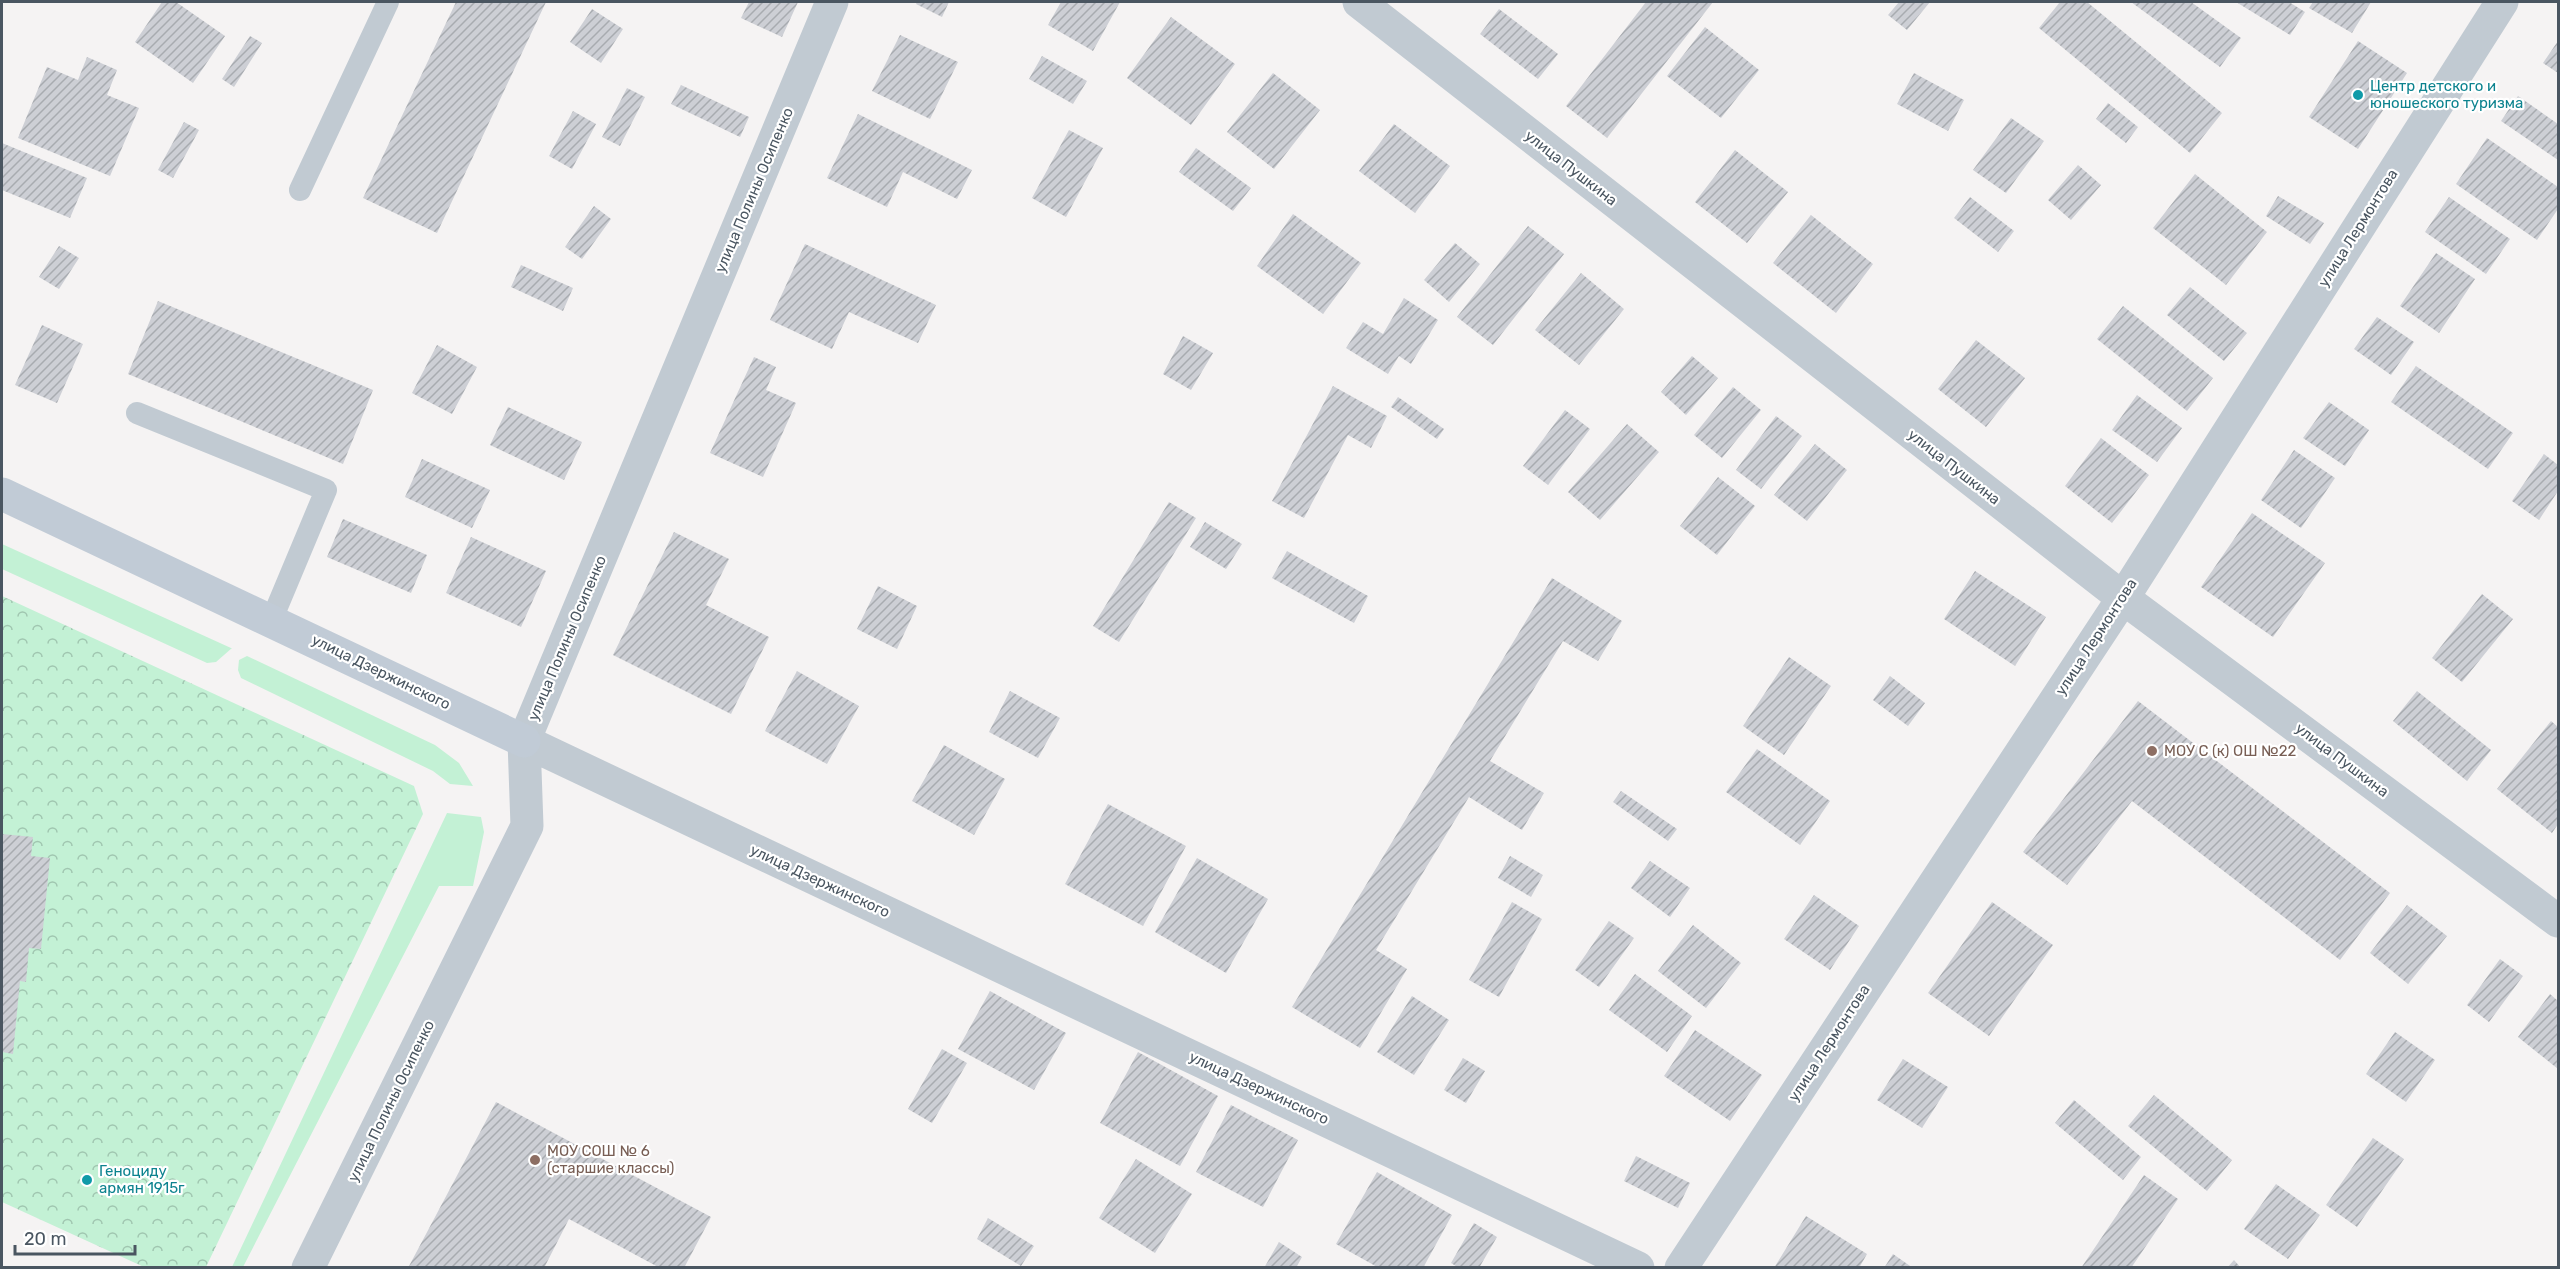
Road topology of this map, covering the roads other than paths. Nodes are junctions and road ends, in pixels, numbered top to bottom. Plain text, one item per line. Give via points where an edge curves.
1 (388, 2) edge
2 (832, 2) edge
3 (1359, 2) edge
4 (2502, 2) edge
5 (300, 190) dead end
6 (137, 413) dead end
7 (2, 494) edge
8 (2123, 598) junction
9 (272, 620) junction
10 (524, 741) junction
11 (2559, 921) edge
12 (308, 1268) edge
13 (1638, 1268) edge
14 (1681, 1268) edge

1 - 5 lane
2 - 10 street, улица Полины Осипенко
3 - 8 street, улица Пушкина
4 - 8 street, улица Лермонтова
6 - 9 lane via 326,490
7 - 9 street, улица Дзержинского
8 - 11 street, улица Пушкина
8 - 14 street, улица Лермонтова
9 - 10 street, улица Дзержинского
10 - 12 street, улица Полины Осипенко via 527,826
10 - 13 street, улица Дзержинского

